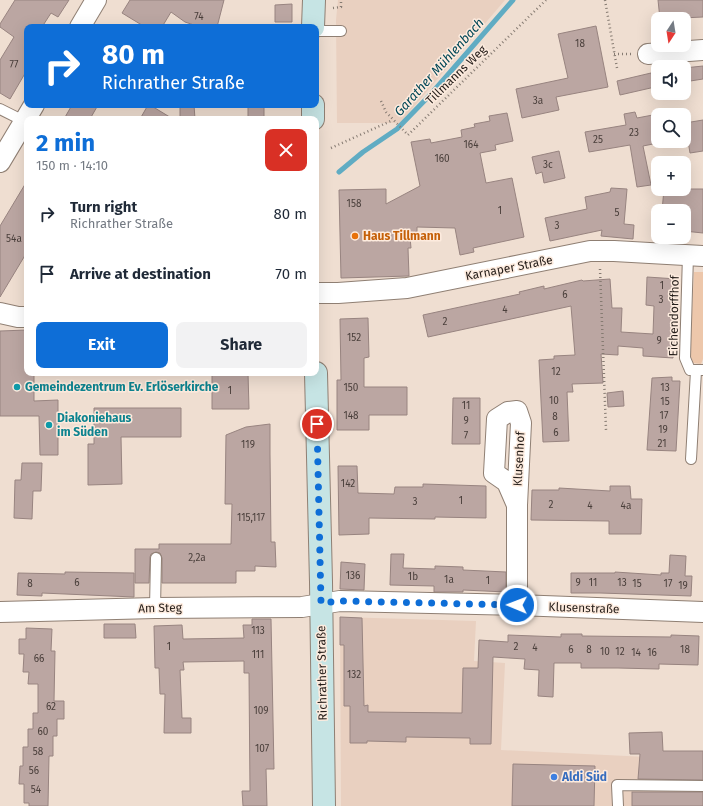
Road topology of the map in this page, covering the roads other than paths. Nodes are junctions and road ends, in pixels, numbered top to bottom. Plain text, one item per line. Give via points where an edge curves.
1 (96, 0) edge
2 (314, 0) edge
3 (82, 24) edge
4 (313, 24) edge
5 (319, 31) edge
6 (341, 31) dead end
7 (703, 50) edge
8 (648, 54) dead end
9 (0, 109) edge
10 (29, 113) edge
11 (24, 121) edge
12 (0, 162) edge
13 (696, 255) edge
14 (319, 292) edge
15 (0, 313) edge
16 (24, 317) edge
17 (700, 370) edge
18 (316, 376) edge
19 (691, 459) dead end
20 (517, 505) dead end
21 (156, 558) dead end
22 (321, 603) junction
23 (517, 605) junction
24 (155, 608) junction
25 (0, 612) edge
26 (703, 612) edge
27 (703, 786) edge
28 (324, 806) edge
29 (618, 806) edge

1 - 3 street
2 - 4 main road
5 - 6 lane
7 - 8 street
9 - 10 lane
11 - 12 street
13 - 14 street, Karnaper Straße via 590,251 407,288
13 - 17 lane, Eichendorffhof via 684,358 690,370
15 - 16 street
17 - 19 lane, Eichendorffhof
18 - 22 main road, Richrather Straße
20 - 23 street
21 - 24 lane
22 - 23 street, Klusenstraße via 340,601
22 - 24 street, Am Steg via 302,607
22 - 28 main road, Richrather Straße
23 - 26 street, Klusenstraße
24 - 25 street, Am Steg
27 - 29 lane via 617,785

